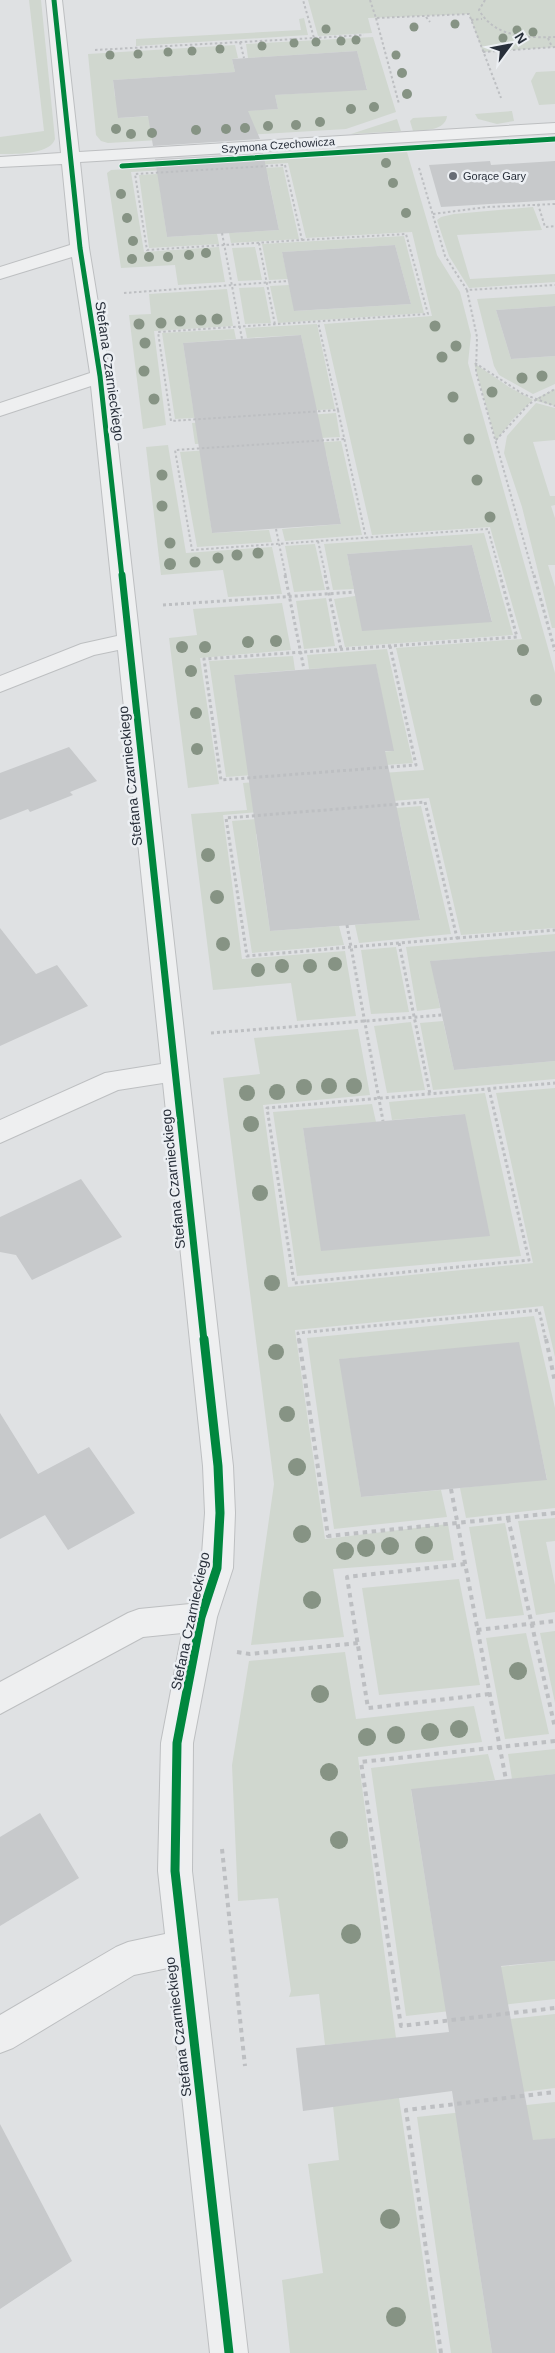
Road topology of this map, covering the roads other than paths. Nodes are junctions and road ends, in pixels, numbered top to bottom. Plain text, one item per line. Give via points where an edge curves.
1 (54, 0) edge
2 (555, 128) edge
3 (71, 158) junction
4 (0, 162) edge
5 (80, 248) junction
6 (0, 273) edge
7 (100, 376) junction
8 (0, 410) edge
9 (128, 641) junction
10 (0, 684) edge
11 (173, 1072) junction
12 (0, 1132) edge
13 (201, 1617) junction
14 (0, 1699) edge
15 (182, 1948) junction
16 (0, 2035) edge
17 (229, 2353) edge

1 - 3 street, Stefana Czarnieckiego
2 - 3 street, Szymona Czechowicza
3 - 4 street, Szymona Czechowicza
3 - 5 street, Stefana Czarnieckiego
5 - 6 street
5 - 7 street, Stefana Czarnieckiego
7 - 8 street
7 - 9 street, Stefana Czarnieckiego
9 - 10 street via 89,649
9 - 11 street, Stefana Czarnieckiego
11 - 12 street via 114,1080
11 - 13 street, Stefana Czarnieckiego via 217,1457 220,1513 217,1568
13 - 14 street via 139,1623
13 - 15 street, Stefana Czarnieckiego via 177,1743 175,1871
15 - 16 street via 128,1959
15 - 17 street, Stefana Czarnieckiego

